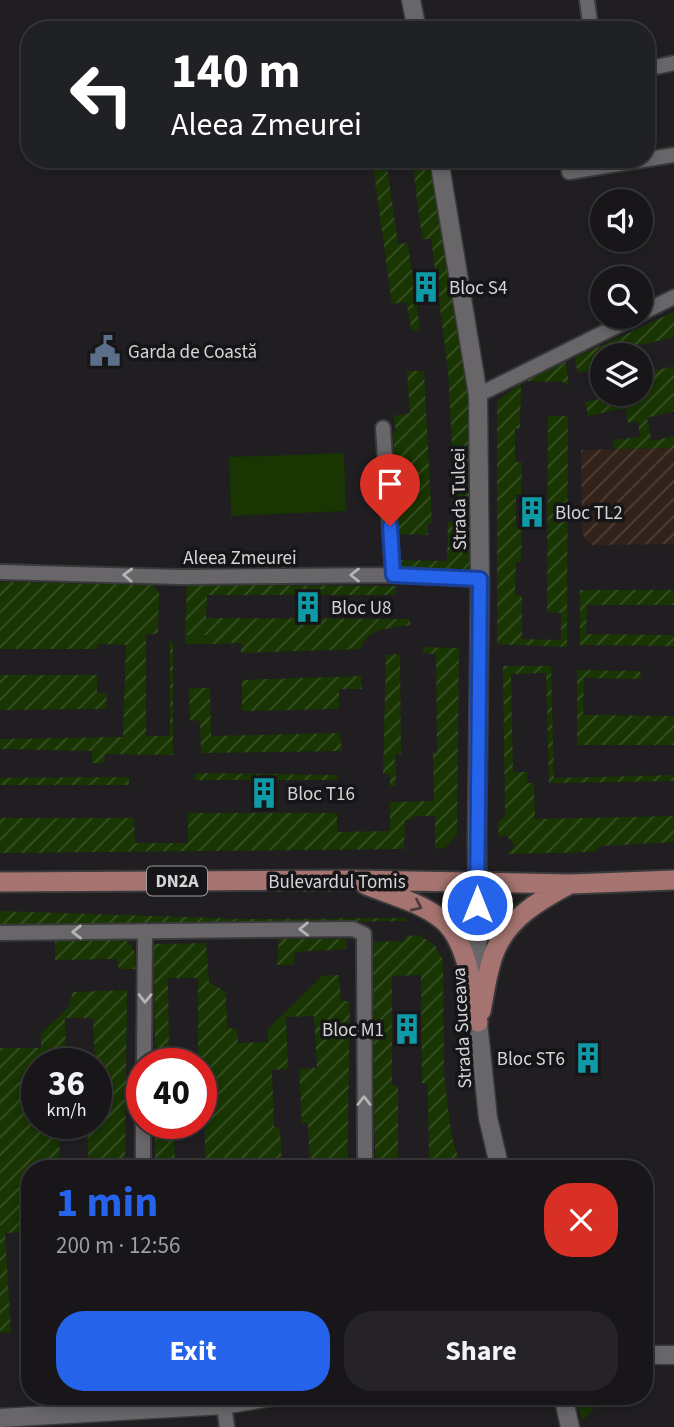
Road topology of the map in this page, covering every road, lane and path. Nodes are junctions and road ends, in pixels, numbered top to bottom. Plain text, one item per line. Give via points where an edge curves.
1 (411, 0) edge
2 (586, 0) edge
3 (415, 21) edge
4 (590, 21) edge
5 (674, 63) edge
6 (655, 67) edge
7 (674, 155) edge
8 (655, 157) edge
9 (440, 168) edge
10 (585, 168) edge
11 (569, 172) dead end
12 (674, 298) edge
13 (653, 308) edge
14 (611, 329) edge
15 (478, 395) junction
16 (383, 428) dead end
17 (0, 572) edge
18 (393, 575) junction
19 (480, 579) junction
20 (354, 880) junction
21 (674, 880) edge
22 (0, 882) edge
23 (477, 883) junction
24 (571, 884) junction
25 (145, 931) junction
26 (0, 933) edge
27 (478, 1023) junction
28 (144, 1048) edge
29 (143, 1139) edge
30 (143, 1160) edge
31 (365, 1160) edge
32 (498, 1160) edge
33 (653, 1355) edge
34 (674, 1355) edge
35 (71, 1405) edge
36 (224, 1405) joint
37 (565, 1405) edge
38 (0, 1418) edge
39 (227, 1427) edge
40 (570, 1427) edge

1 - 3 street
2 - 4 street
5 - 6 street
7 - 8 street
9 - 15 street, Strada Tulcei
10 - 11 street
12 - 13 street
14 - 15 street
15 - 19 street, Strada Tulcei
16 - 18 street
18 -> 17 street, Aleea Zmeurei via 180,577
18 - 19 street, Aleea Zmeurei
19 - 23 street, Strada Tulcei
20 - 22 main road, Bulevardul Tomis / DN2A
20 - 23 main road, Bulevardul Tomis / DN2A
20 -> 27 main road via 420,906 453,931 469,971
21 - 24 main road, Bulevardul Tomis / DN2A
23 - 24 main road, Bulevardul Tomis / DN2A
23 - 27 street, Strada Suceava
24 - 27 main road via 527,910 503,936 495,951
25 -> 26 street
25 -> 28 street
31 -> 25 street via 364,934 354,929
27 - 32 street, Strada Suceava via 488,1118
29 - 30 street
33 - 34 street
35 - 36 street
35 - 38 street
36 - 39 street
37 - 40 street

